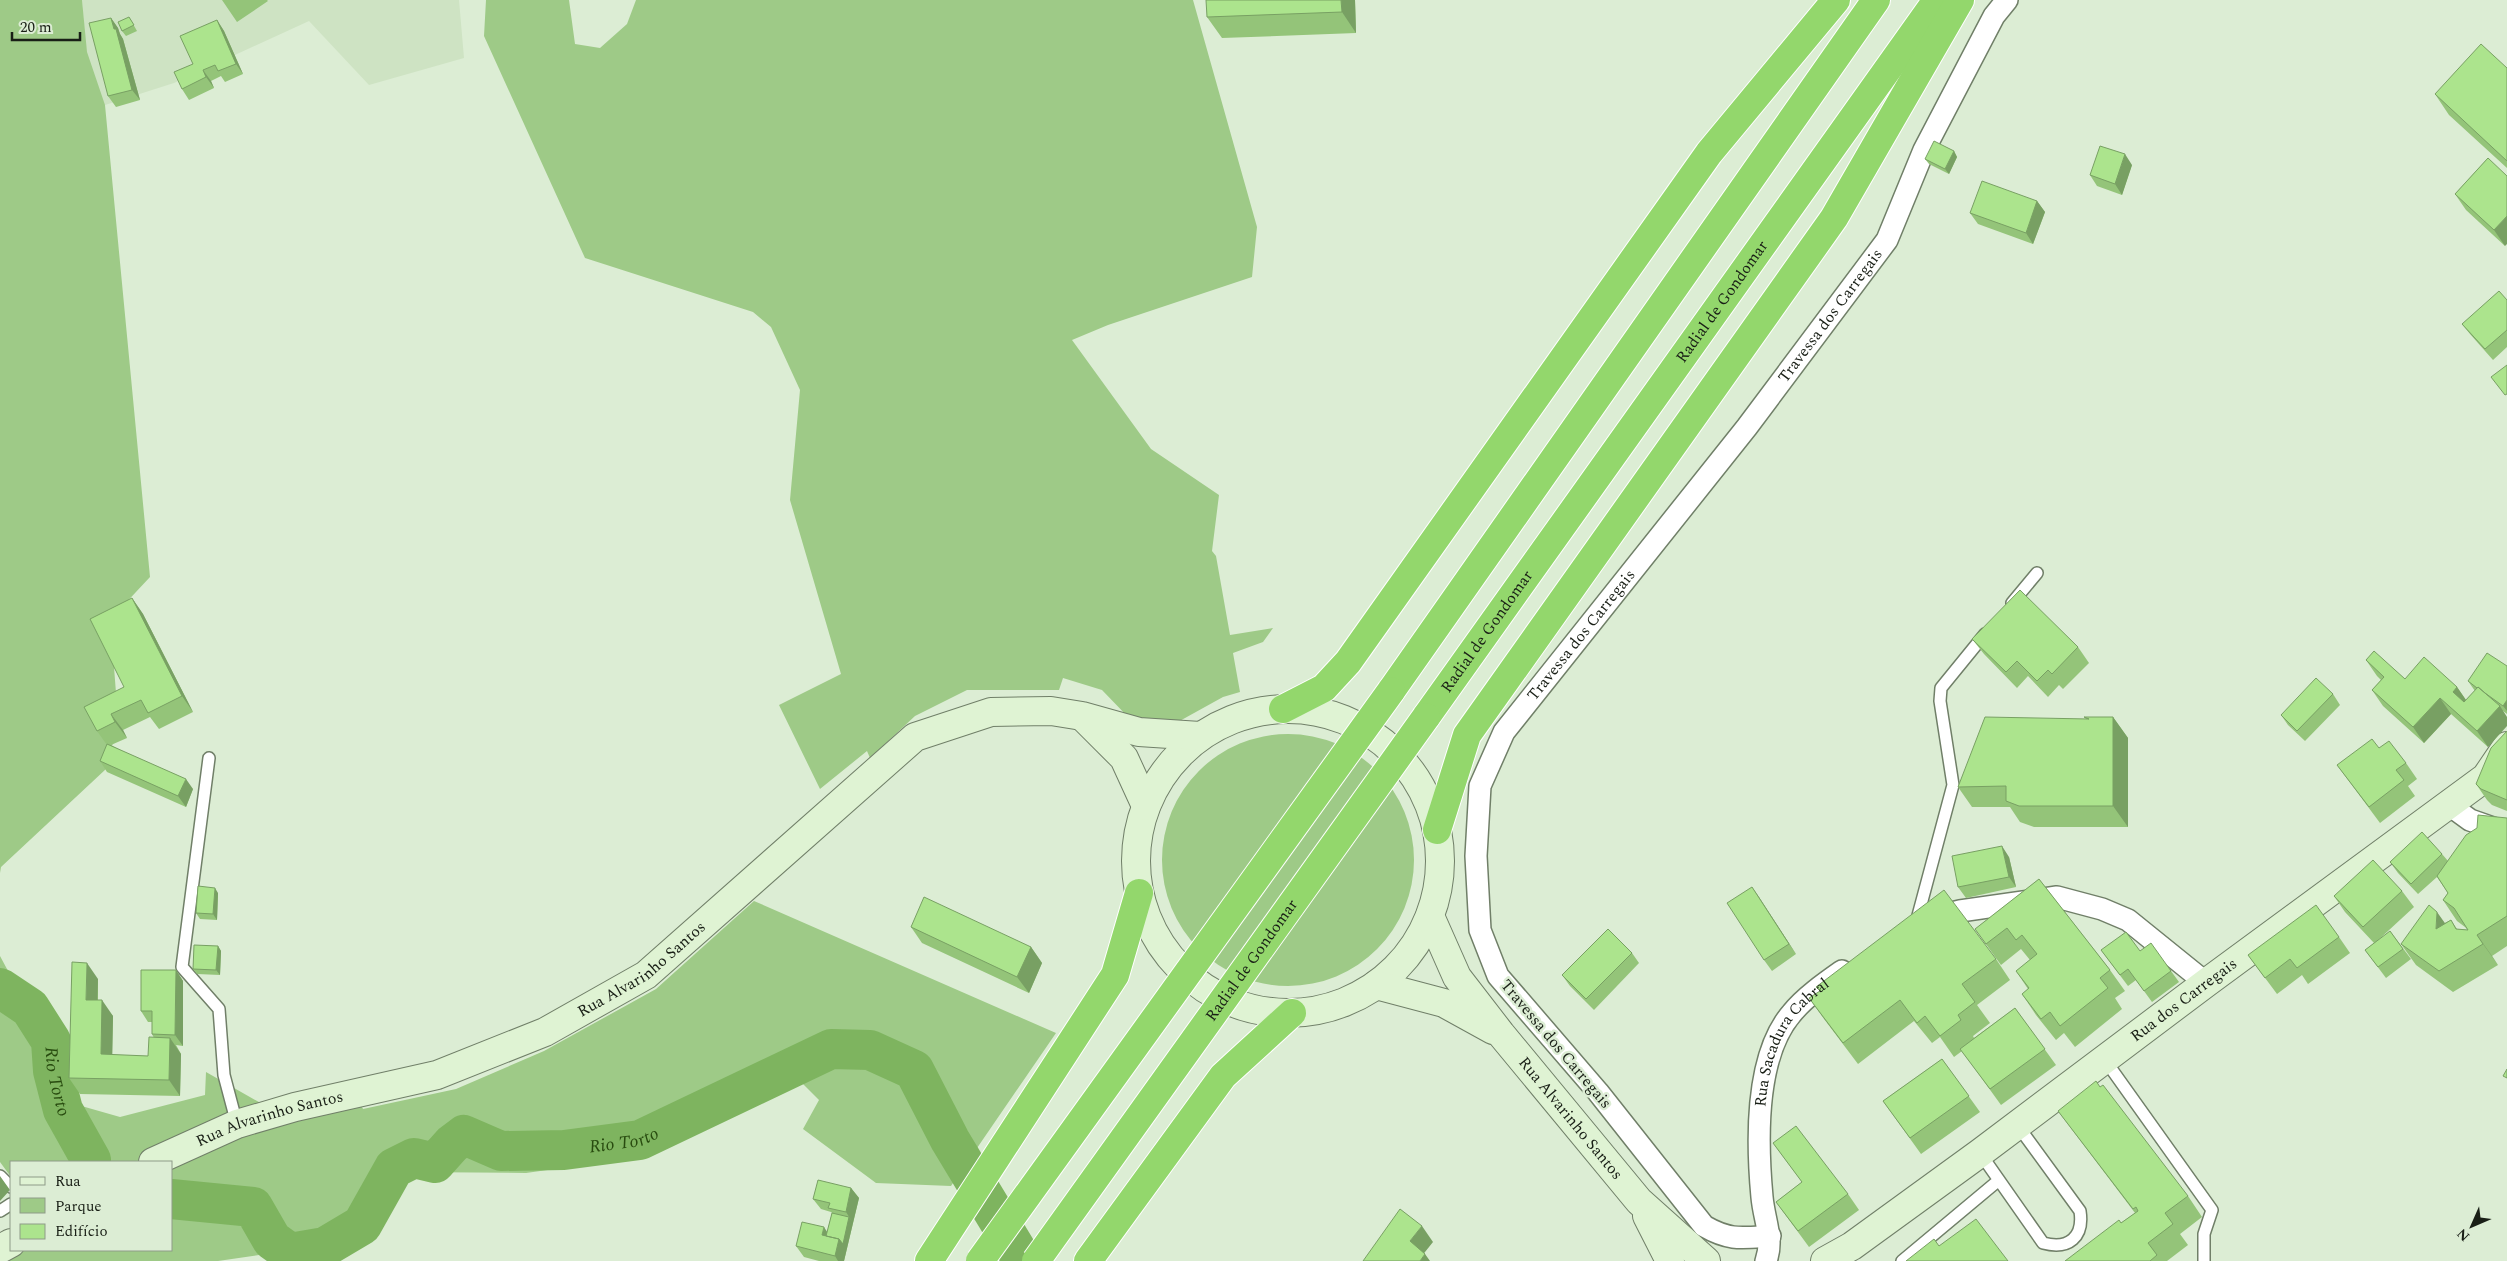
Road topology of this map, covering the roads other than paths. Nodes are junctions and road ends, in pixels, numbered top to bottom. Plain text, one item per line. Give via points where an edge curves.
1 (1836, 0) edge
2 (1876, 0) edge
3 (1937, 0) edge
4 (1960, 0) edge
5 (2006, 0) edge
6 (2037, 573) dead end
7 (2005, 611) edge
8 (1992, 626) edge
9 (1283, 709) junction
10 (1082, 716) junction
11 (1200, 736) junction
12 (2507, 746) edge
13 (209, 758) dead end
14 (2448, 804) junction
15 (1146, 806) junction
16 (1437, 830) junction
17 (2507, 833) edge
18 (1139, 893) junction
19 (1430, 916) junction
20 (1916, 923) junction
21 (1896, 934) edge
22 (1859, 960) edge
23 (2206, 983) junction
24 (1376, 985) junction
25 (1292, 1013) junction
26 (1501, 1034) junction
27 (2105, 1060) junction
28 (237, 1124) junction
29 (2018, 1126) junction
30 (1980, 1153) junction
31 (154, 1161) edge
32 (0, 1176) edge
33 (1999, 1180) junction
34 (10, 1187) edge
35 (1639, 1201) junction
36 (1770, 1236) junction
37 (1845, 1254) edge
38 (929, 1261) edge
39 (980, 1261) edge
40 (1036, 1261) edge
41 (1088, 1261) edge
42 (1670, 1261) edge
43 (1706, 1261) edge
44 (1766, 1261) edge
45 (1825, 1261) edge
46 (1902, 1261) edge
47 (2204, 1261) edge

1 - 9 highway via 1708,153 1348,662 1324,688
2 - 39 highway, bridge via 1391,692
3 - 40 highway, Radial de Gondomar, bridge
4 - 16 highway via 1834,218 1467,735
5 - 36 street, Travessa dos Carregais via 1994,16 1924,150 1887,240 1747,427 1504,732 1480,786 1476,856 1480,930 1498,976 1598,1092 1704,1226 1722,1236 1740,1239
6 - 7 lane
8 - 20 lane via 1941,688 1940,701 1953,784
9 - 11 street via 1253,712
9 - 16 street via 1313,711 1342,719 1369,732 1392,750 1412,773 1427,800
10 - 11 street, Rua Alvarinho Santos via 1139,732
10 - 15 street via 1124,758
10 - 28 street, Rua Alvarinho Santos via 1051,710 991,712 915,737 646,975 604,999 545,1032 437,1075 295,1106
11 - 15 street via 1177,756 1159,780
12 - 14 street, Rua dos Carregais via 2486,777
13 - 28 lane via 182,967 219,1010 224,1075
14 - 17 street via 2470,820
14 - 23 street, Rua dos Carregais
15 - 18 street via 1138,835
16 - 19 street via 1438,886
18 - 25 street via 1149,922 1164,948 1183,971 1207,990 1234,1003 1262,1011
18 - 38 highway via 1115,975
19 - 24 street via 1416,943 1398,966
19 - 26 street, Rua Alvarinho Santos via 1457,976
20 - 21 street
20 - 23 street via 1960,911 2057,897 2128,920
22 - 36 street, Rua Sacadura Cabral via 1828,981 1791,1014 1771,1051 1758,1131 1762,1199
23 - 27 street, Rua dos Carregais
24 - 25 street via 1341,1003
24 - 26 street, Rua Alvarinho Santos via 1444,1003
25 - 41 highway via 1223,1076
26 - 35 street, Rua Alvarinho Santos
27 - 29 street, Rua dos Carregais
27 - 47 lane via 2212,1210 2204,1234
28 - 31 street, Rua Alvarinho Santos
29 - 30 street, Rua dos Carregais
29 - 33 lane via 2080,1211 2082,1224 2076,1237 2054,1246 2043,1243
30 - 33 lane
30 - 37 street, Rua dos Carregais
32 - 34 lane
33 - 46 lane
35 - 42 street, Rua Alvarinho Santos
35 - 43 street, Rua Alvarinho Santos
36 - 44 street, Rua Sacadura Cabral
37 - 45 street, Rua dos Carregais

